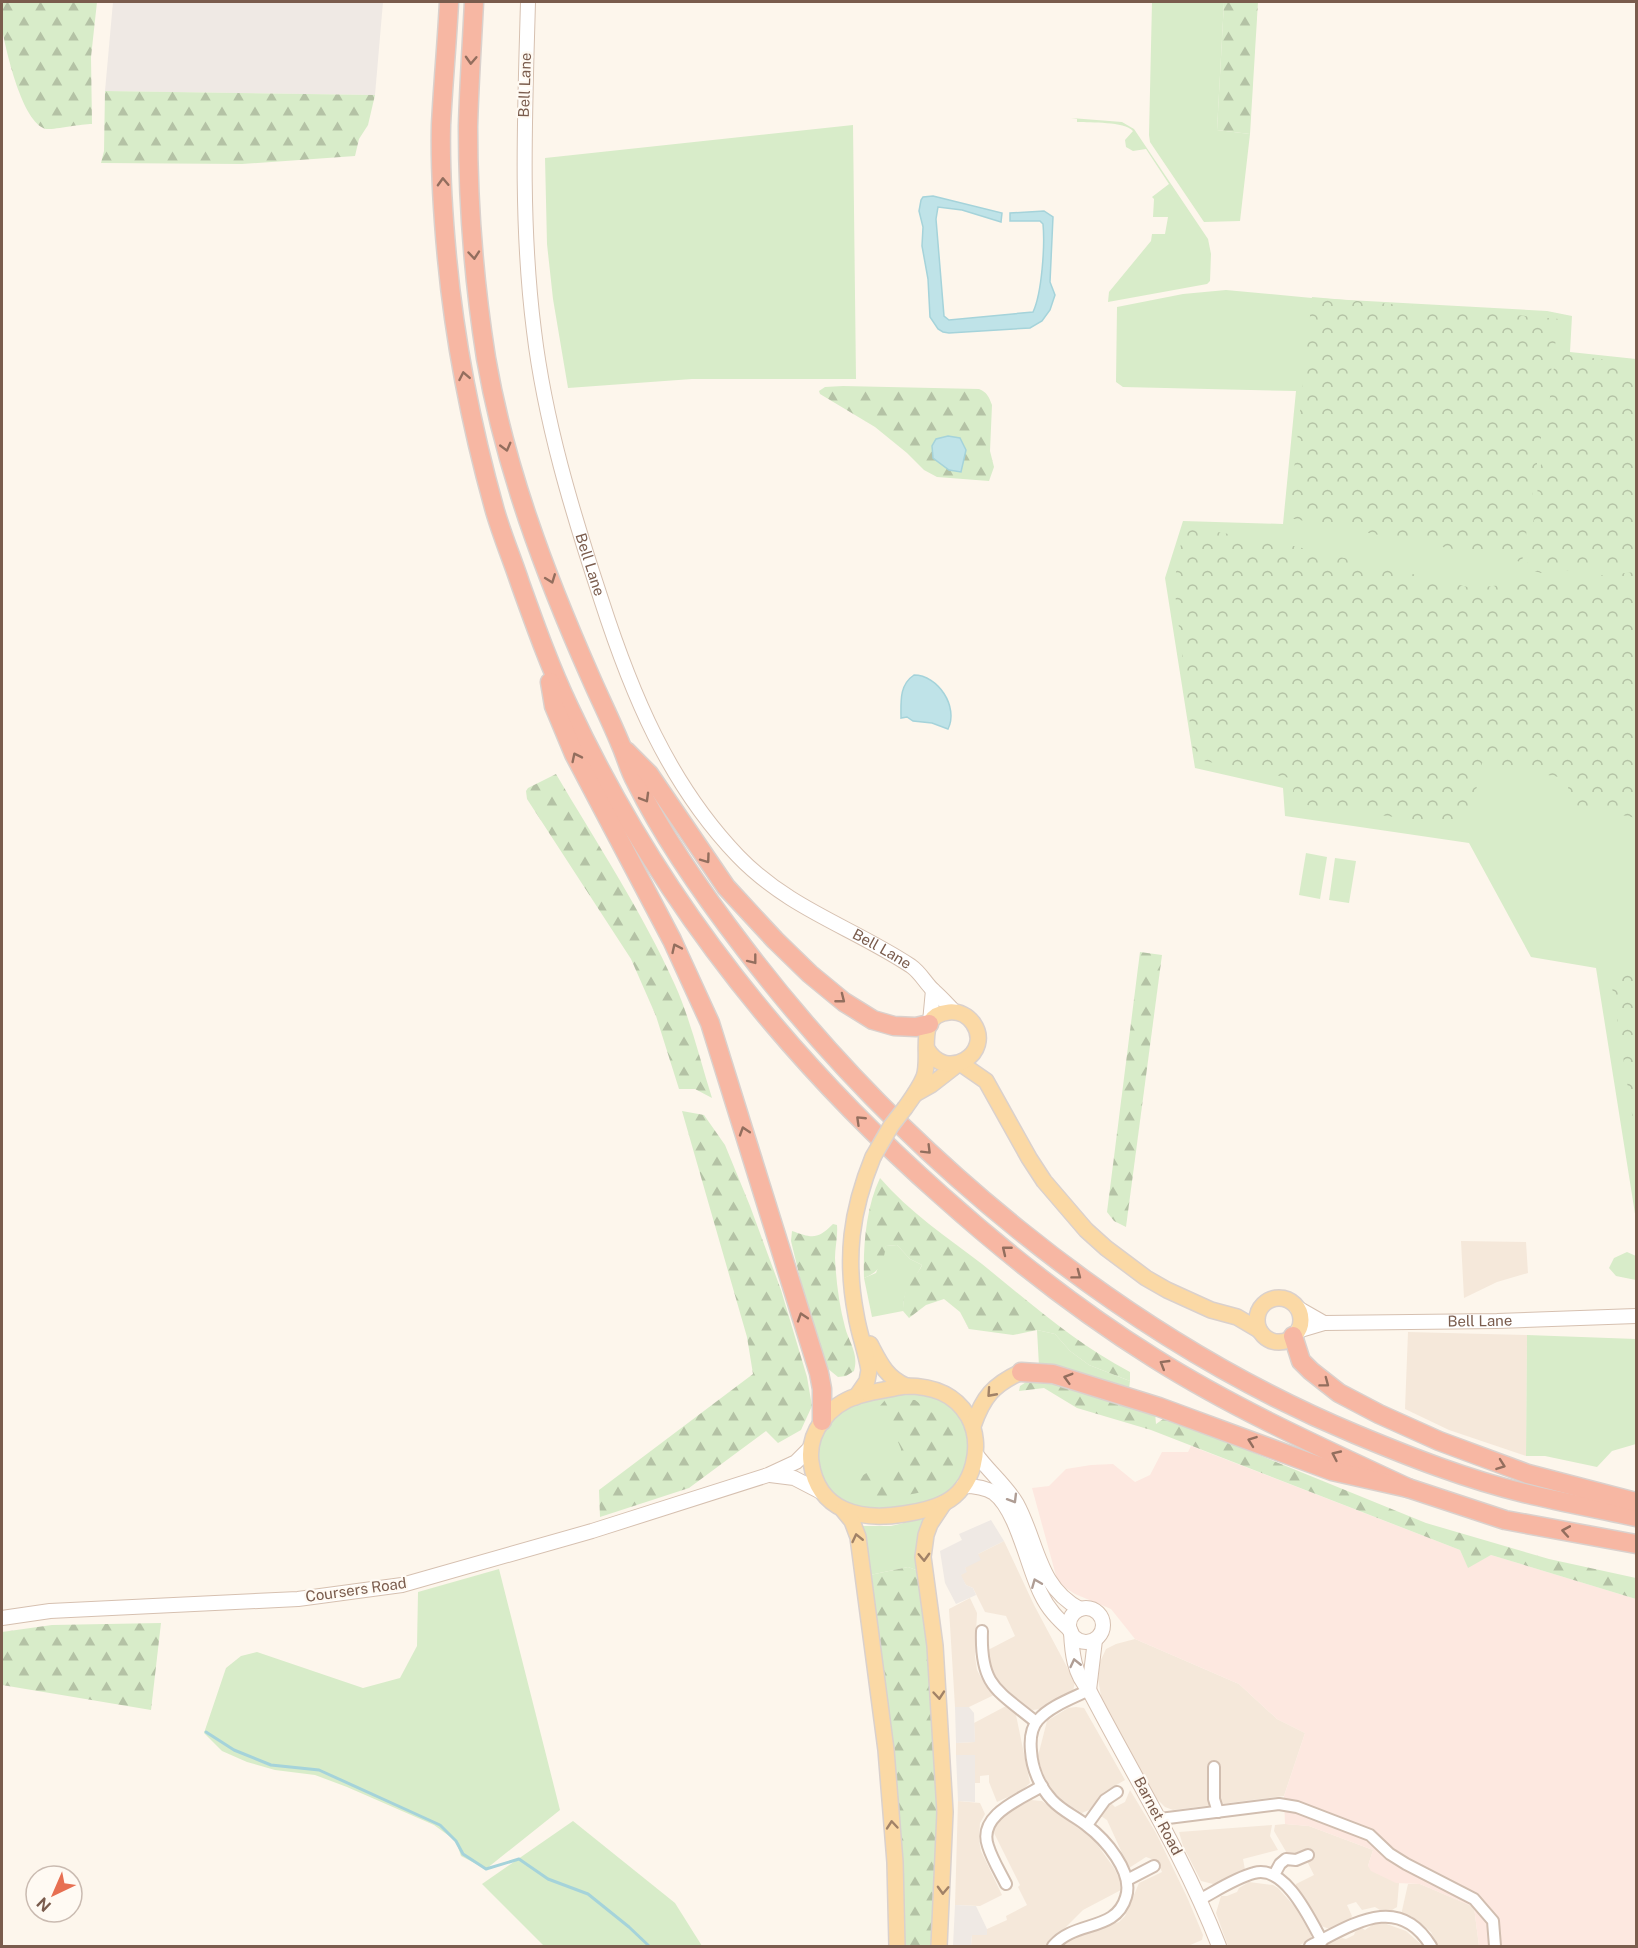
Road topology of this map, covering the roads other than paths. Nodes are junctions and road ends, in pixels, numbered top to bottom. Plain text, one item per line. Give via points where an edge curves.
1 (449, 2) edge
2 (474, 2) edge
3 (528, 2) edge
4 (544, 650) junction
5 (621, 745) junction
6 (933, 990) junction
7 (955, 1012) junction
8 (930, 1023) junction
9 (977, 1044) junction
10 (927, 1049) junction
11 (959, 1064) junction
12 (986, 1081) junction
13 (915, 1094) junction
14 (1296, 1307) junction
15 (1260, 1309) junction
16 (1636, 1316) edge
17 (1237, 1317) junction
18 (856, 1318) junction
19 (1324, 1323) junction
20 (1259, 1330) junction
21 (1295, 1334) junction
22 (1021, 1372) joint
23 (906, 1386) junction
24 (856, 1396) junction
25 (822, 1421) junction
26 (973, 1426) junction
27 (811, 1447) junction
28 (976, 1454) junction
29 (768, 1475) junction
30 (963, 1486) junction
31 (1408, 1488) junction
32 (821, 1492) junction
33 (1636, 1502) edge
34 (944, 1503) junction
35 (843, 1510) junction
36 (1636, 1517) edge
37 (1636, 1544) edge
38 (1080, 1609) junction
39 (2, 1618) edge
40 (982, 1631) dead end
41 (1071, 1631) junction
42 (1095, 1640) junction
43 (1089, 1690) junction
44 (1036, 1722) junction
45 (1214, 1767) dead end
46 (1042, 1786) junction
47 (1116, 1792) dead end
48 (1218, 1812) junction
49 (1160, 1819) junction
50 (1087, 1825) junction
51 (1308, 1855) dead end
52 (1154, 1866) dead end
53 (1274, 1875) junction
54 (1127, 1880) junction
55 (1006, 1884) dead end
56 (1199, 1900) junction
57 (1322, 1941) junction
58 (1215, 1946) edge
59 (897, 1947) edge
60 (939, 1947) edge
61 (1053, 1947) edge
62 (1310, 1947) edge
63 (1431, 1947) edge
64 (1495, 1947) edge

4 -> 1 highway via 496,515 459,350 448,263 441,129
2 -> 5 highway via 468,126 471,222 487,360 505,447 530,524 571,633
3 - 6 street, Bell Lane via 523,157 534,332 565,483 635,696 687,792 740,858 801,906 909,965
25 -> 4 highway via 819,1373 710,1023 672,940 570,744 554,706
31 -> 4 highway via 1269,1423 1149,1355 1027,1268 882,1141 760,1011 678,900 607,783
5 -> 8 highway via 649,774 726,886 810,974 873,1020 894,1026
5 -> 36 highway via 634,780 696,881 806,1025 937,1160 1043,1249 1137,1317 1226,1371 1352,1433 1509,1489
6 - 7 street, Bell Lane
6 - 8 street
7 - 8 main road via 939,1015
7 - 9 main road via 975,1027
8 - 10 main road
9 - 11 main road via 969,1058
9 - 12 main road
10 - 11 main road via 938,1061
10 - 13 main road via 927,1067
11 - 12 main road
11 - 13 main road
12 - 17 main road via 1029,1158 1086,1230 1146,1278 1187,1300
13 - 18 main road, bridge via 891,1126 863,1183 850,1242 850,1284
14 - 15 main road via 1287,1299 1275,1298
14 - 19 street
14 - 21 main road via 1300,1319
15 - 17 main road
15 - 20 main road
16 - 19 street, Bell Lane
17 - 20 main road
18 - 23 main road via 884,1371
18 - 24 main road via 869,1370 867,1381
19 - 21 street, Bell Lane
20 - 21 main road via 1275,1341 1288,1340
21 -> 33 highway via 1301,1361 1311,1371 1339,1393 1379,1414 1528,1474
22 -> 26 main road via 990,1392
31 -> 22 highway via 1332,1471 1159,1407 1053,1374
23 - 24 main road
23 - 26 main road via 933,1388 952,1397
24 - 25 main road
25 - 27 main road
26 - 28 main road
27 - 29 street, Coursers Road via 796,1462
27 - 32 main road via 814,1476
28 - 30 main road
28 -> 38 street via 1004,1484 1017,1505 1049,1582 1062,1598
29 - 32 street, Coursers Road via 794,1478
29 - 39 street, Coursers Road via 402,1586 298,1599 50,1611
30 - 34 main road
41 -> 30 street via 1057,1619 1041,1595 999,1497 986,1489
37 -> 31 highway via 1505,1520
32 - 35 main road
34 - 35 main road via 886,1517
34 -> 60 main road via 930,1524 923,1547 935,1646 944,1801
59 -> 35 main road via 886,1750 858,1537
38 - 41 street via 1072,1615
38 - 42 street via 1094,1610 1101,1617 1103,1628
40 - 44 street via 987,1677 1001,1694
41 - 42 street via 1079,1640
43 -> 41 street, Barnet Road via 1078,1674
42 - 43 street
43 - 44 street
43 - 49 street, Barnet Road
44 - 46 street via 1032,1760
45 - 48 street
46 - 50 street via 1060,1807
46 - 55 street via 998,1813 988,1825 988,1846
47 - 50 street
48 - 49 street
48 - 64 street via 1279,1804 1298,1806 1370,1835 1390,1854 1483,1907 1493,1921
49 - 56 street, Barnet Road
50 - 54 street via 1113,1854
51 - 53 street via 1286,1859
52 - 54 street
53 - 56 street via 1253,1873
53 - 57 street via 1301,1903
54 - 61 street via 1126,1897 1114,1916 1074,1930
56 - 58 street, Barnet Road
57 - 62 street
57 - 63 street via 1361,1921 1383,1916 1413,1927

